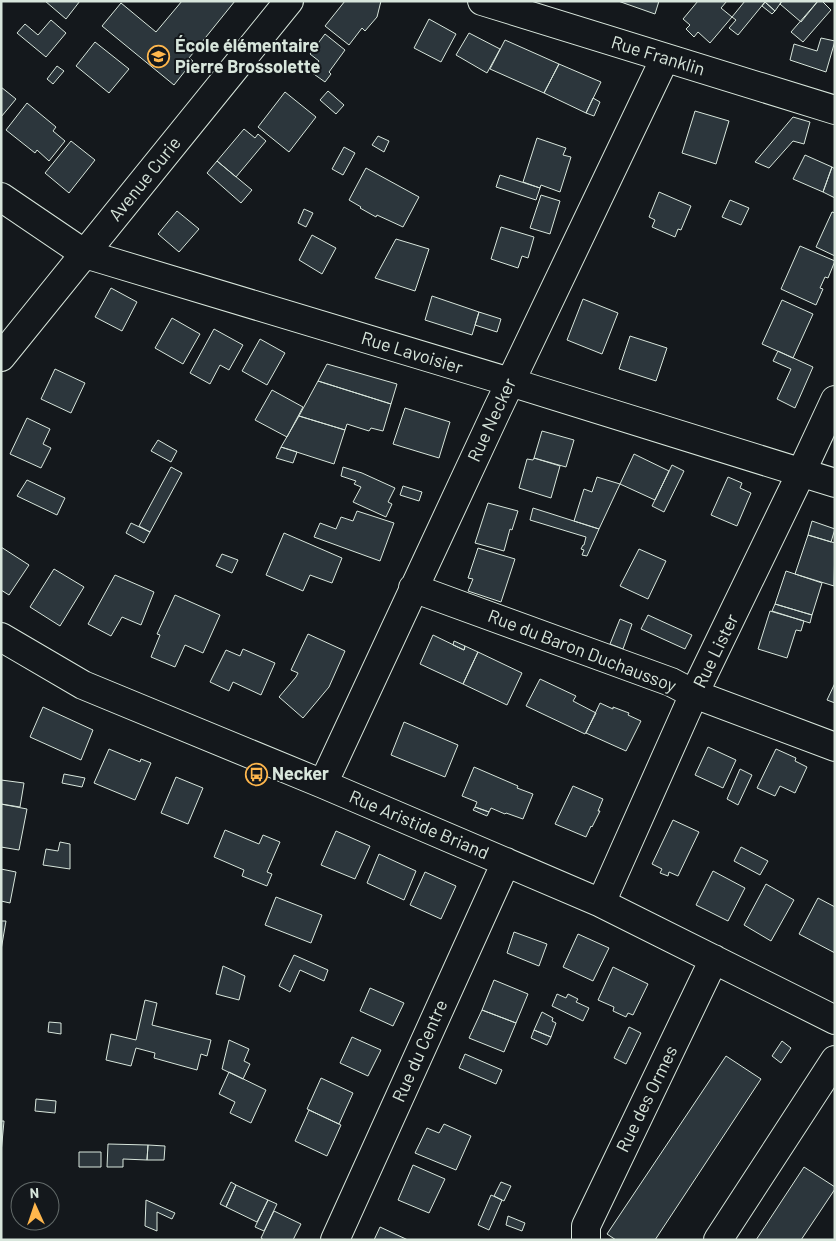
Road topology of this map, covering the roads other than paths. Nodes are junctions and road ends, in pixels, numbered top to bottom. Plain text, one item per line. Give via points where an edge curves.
1 (289, 1) edge
2 (482, 1) edge
3 (665, 58) junction
4 (835, 110) edge
5 (1, 198) edge
6 (85, 254) junction
7 (1, 357) edge
8 (510, 382) junction
9 (835, 400) edge
10 (801, 473) junction
11 (835, 483) edge
12 (413, 588) junction
13 (1, 637) edge
14 (694, 694) junction
15 (835, 747) edge
16 (322, 784) junction
17 (506, 862) junction
18 (601, 903) junction
19 (714, 959) junction
20 (835, 1020) edge
21 (835, 1060) edge
22 (335, 1240) edge
23 (586, 1240) edge
24 (718, 1240) edge

1 - 6 street, Avenue Curie
2 - 3 street, Rue Franklin
3 - 4 street, Rue Franklin
3 - 8 street, Rue Necker
5 - 6 street, Rue Lavoisier
6 - 7 street, Avenue Curie
6 - 8 street, Rue Lavoisier
8 - 10 street, Rue Lavoisier
8 - 12 street, Rue Necker
9 - 10 street, Rue Lister
10 - 11 street, Rue Lavoisier
10 - 14 street, Rue Lister
12 - 14 street, Rue du Baron Duchaussoy via 671,682
12 - 16 street, Rue Necker
13 - 16 street, Rue Aristide Briand via 83,684
14 - 15 street, Rue du Baron Duchaussoy
14 - 18 street, Rue Lister
16 - 17 street, Rue Aristide Briand
17 - 18 street, Rue Aristide Briand
17 - 22 street, Rue du Centre
18 - 19 street, Rue Aristide Briand
19 - 20 street, Rue Aristide Briand
19 - 23 street, Rue des Ormes via 586,1226
21 - 24 street

